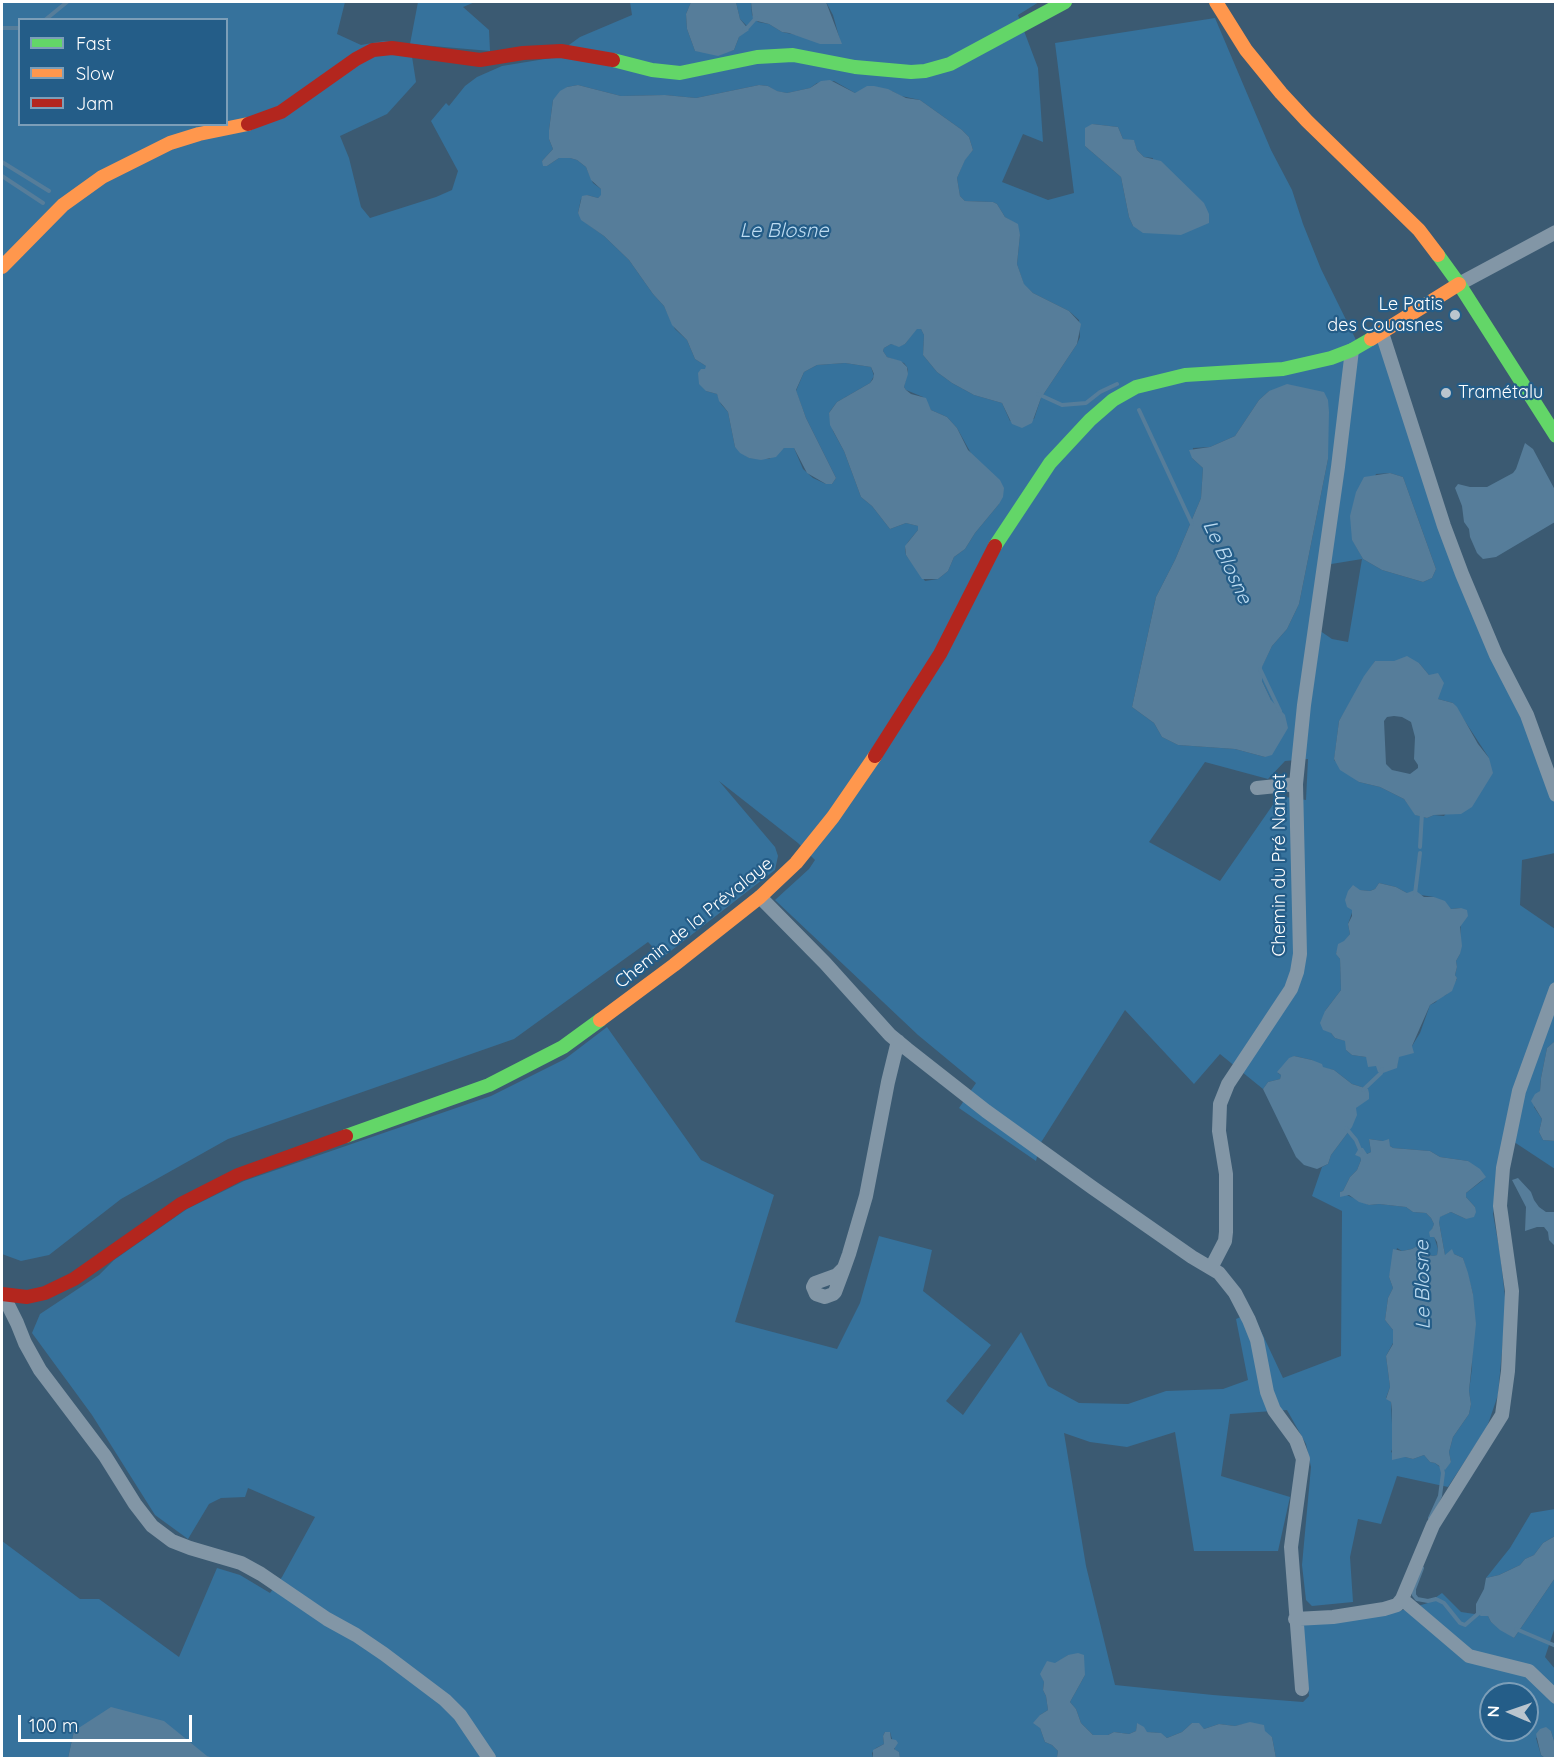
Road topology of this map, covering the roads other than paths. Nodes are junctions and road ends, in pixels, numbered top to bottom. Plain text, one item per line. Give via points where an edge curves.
1 (1065, 2) edge
2 (1216, 2) edge
3 (1556, 232) edge
4 (2, 267) edge
5 (1459, 284) junction
6 (1382, 333) junction
7 (1352, 350) junction
8 (1556, 436) edge
9 (1296, 784) junction
10 (1257, 788) dead end
11 (1556, 795) edge
12 (760, 897) junction
13 (1556, 989) edge
14 (898, 1041) junction
15 (844, 1268) dead end
16 (1211, 1268) junction
17 (2, 1294) edge
18 (27, 1297) junction
19 (17, 1323) junction
20 (1402, 1599) junction
21 (1295, 1619) junction
22 (1302, 1689) dead end
23 (1556, 1697) edge
24 (489, 1758) edge

1 - 4 street via 963,57 925,71 883,70 793,55 757,57 680,73 561,51 480,60 392,48 373,50 281,112 170,143 102,177 63,205
2 - 5 street via 1263,72 1307,121 1419,230
3 - 5 street
5 - 6 street, Chemin de la Prévalaye
5 - 8 street
6 - 7 street, Chemin de la Prévalaye
6 - 11 street via 1451,545 1496,655 1527,715
7 - 9 street, Chemin du Pré Namet
7 - 12 street, Chemin de la Prévalaye via 1282,369 1185,375 1156,381 1113,400 1090,420 1050,463 1023,502 994,548 940,654 888,738 818,836
9 - 10 street
9 - 16 street, Chemin du Pré Namet via 1301,933 1297,972 1283,1004 1228,1084 1220,1104 1227,1232
12 - 14 street
12 - 18 street, Chemin de la Prévalaye via 563,1047 489,1085 238,1175 181,1204 74,1279
13 - 20 street via 1519,1091 1503,1168 1500,1206 1512,1291 1502,1415 1433,1525
14 - 15 street via 866,1218
14 - 16 street via 986,1111
16 - 21 street via 1227,1282 1242,1306 1257,1340 1274,1410 1296,1440 1303,1459 1291,1547
17 - 18 street, Chemin de la Prévalaye
17 - 19 street
18 - 19 street
19 - 24 street via 40,1370 152,1526 190,1548 241,1563 261,1574 384,1654 445,1700
20 - 21 street via 1384,1609
20 - 23 street via 1469,1656 1528,1671
21 - 22 street

